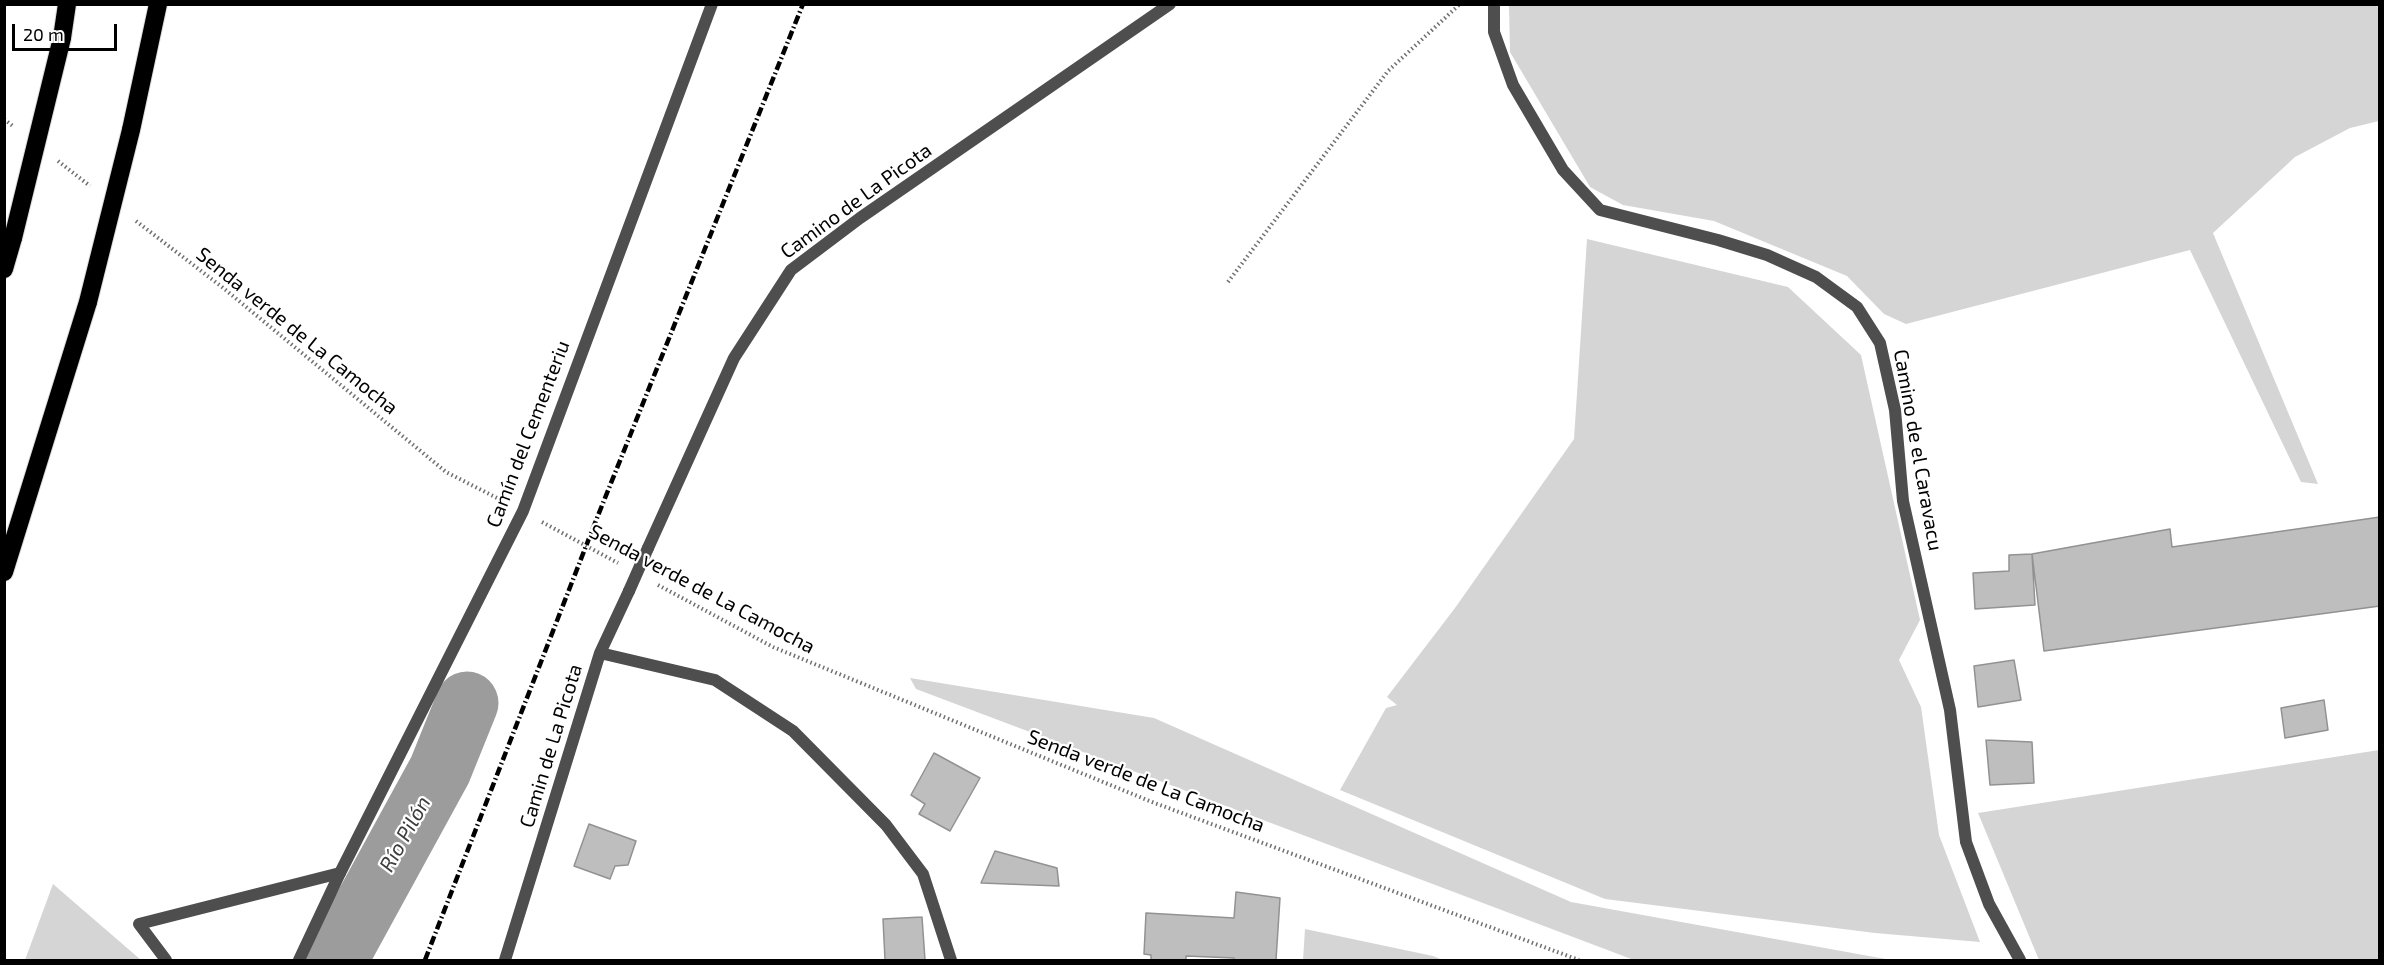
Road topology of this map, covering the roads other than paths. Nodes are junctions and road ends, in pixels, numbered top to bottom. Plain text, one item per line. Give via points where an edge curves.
1 (67, 4) edge
2 (158, 4) edge
3 (712, 4) edge
4 (1170, 4) edge
5 (1494, 4) edge
6 (4, 269) edge
7 (648, 548) joint
8 (4, 572) edge
9 (600, 653) junction
10 (340, 873) junction
11 (166, 960) edge
12 (299, 960) edge
13 (505, 960) edge
14 (951, 960) edge
15 (2020, 960) edge

1 - 6 highway, bridge
2 - 8 highway, bridge via 88,302
3 - 10 street, Camín del Cementeriu via 523,511
4 - 7 street, Camino de La Picota via 791,270 734,358
5 - 15 street, Camino de el Caravacu via 1494,32 1513,86 1563,170 1600,210 1767,255 1816,277 1857,307 1880,343 1895,410 1904,501 1950,710 1966,842 1989,904
7 - 9 street, Camin de La Picota, bridge
9 - 13 street, Camin de La Picota
9 - 14 street via 715,680 793,731 886,825 923,874
10 - 11 street via 139,924
10 - 12 street, Camín del Cementeriu

